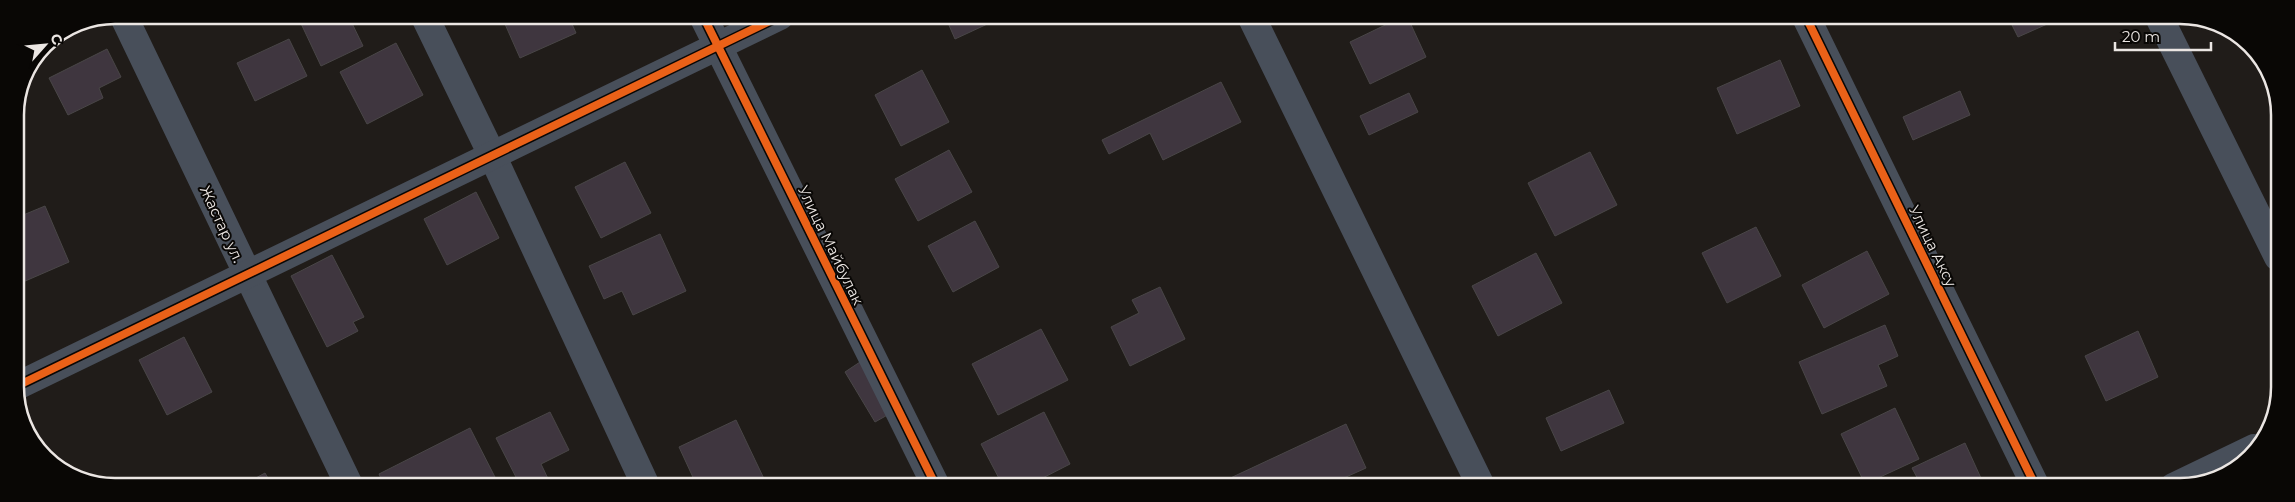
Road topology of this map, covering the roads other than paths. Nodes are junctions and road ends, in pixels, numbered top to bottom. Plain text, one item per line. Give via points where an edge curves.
1 (127, 24) edge
2 (428, 24) edge
3 (707, 24) edge
4 (763, 24) edge
5 (1255, 24) edge
6 (1810, 24) edge
7 (2163, 24) edge
8 (717, 46) junction
9 (492, 155) junction
10 (2271, 243) edge
11 (246, 274) junction
12 (24, 383) edge
13 (2242, 454) edge
14 (2193, 477) edge
15 (346, 478) edge
16 (642, 478) edge
17 (932, 478) edge
18 (1477, 478) edge
19 (2032, 478) edge

1 - 11 street, Жастар ул.
2 - 9 street
3 - 8 street, Улица Майбулак
4 - 8 street
5 - 18 street
6 - 19 street, Улица Аксу
7 - 10 street
8 - 9 street
8 - 17 street, Улица Майбулак
9 - 11 street
9 - 16 street
11 - 12 street
11 - 15 street, Жастар ул.
13 - 14 street

